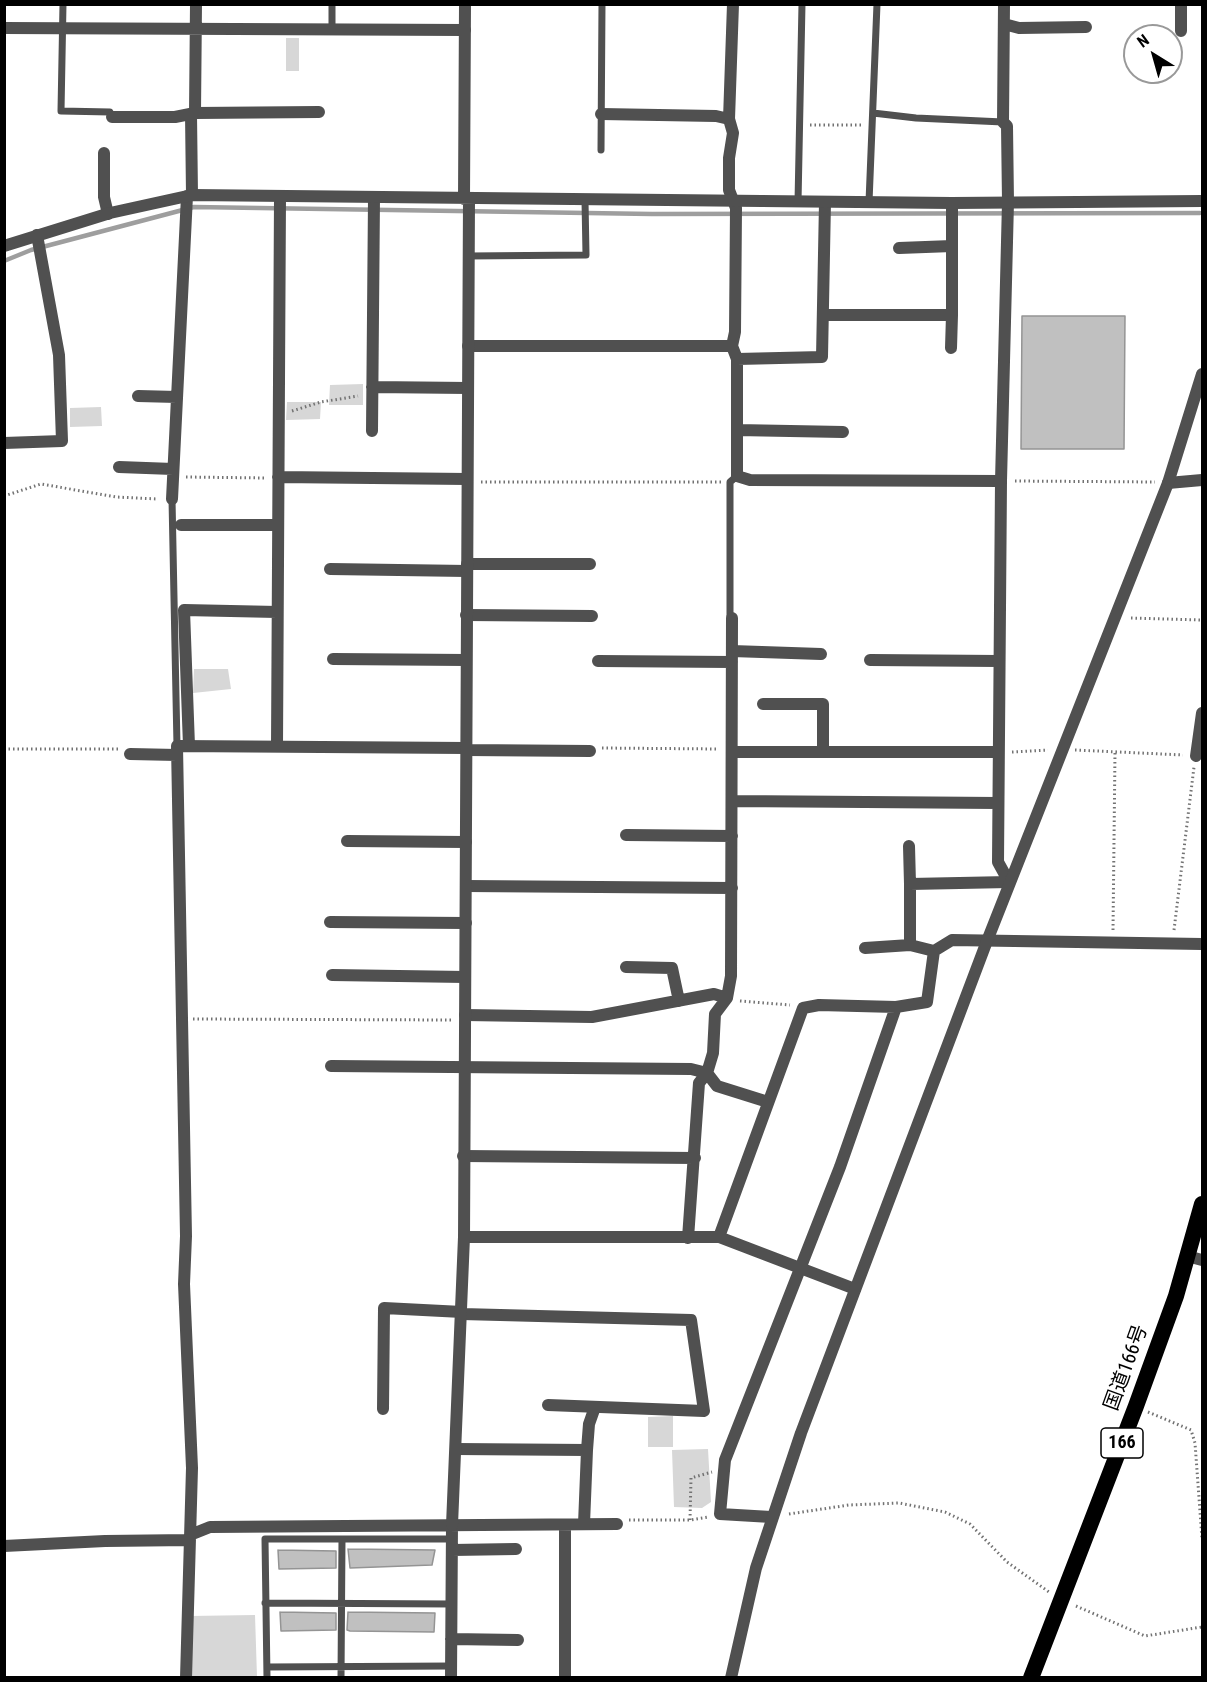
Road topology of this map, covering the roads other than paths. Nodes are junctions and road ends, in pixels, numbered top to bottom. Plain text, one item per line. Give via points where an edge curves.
1 (63, 4) edge
2 (196, 4) edge
3 (332, 4) edge
4 (465, 4) edge
5 (602, 4) edge
6 (732, 4) edge
7 (802, 4) edge
8 (877, 4) edge
9 (1004, 4) edge
10 (1181, 4) edge
11 (1004, 24) junction
12 (1181, 24) edge
13 (1086, 27) dead end
14 (4, 28) edge
15 (63, 28) junction
16 (196, 28) junction
17 (332, 29) junction
18 (465, 30) junction
19 (319, 112) dead end
20 (193, 113) junction
21 (873, 113) junction
22 (601, 114) junction
23 (112, 117) joint
24 (729, 119) junction
25 (1003, 122) junction
26 (601, 150) dead end
27 (104, 153) dead end
28 (1203, 201) edge
29 (798, 202) junction
30 (869, 202) junction
31 (188, 203) junction
32 (585, 203) junction
33 (825, 204) junction
34 (280, 205) junction
35 (468, 205) junction
36 (374, 206) junction
37 (1008, 208) junction
38 (735, 209) junction
39 (952, 209) junction
40 (108, 214) junction
41 (37, 238) junction
42 (4, 246) edge
43 (952, 246) junction
44 (899, 248) dead end
45 (468, 256) junction
46 (824, 315) junction
47 (952, 315) junction
48 (468, 346) junction
49 (732, 346) junction
50 (951, 348) dead end
51 (737, 359) junction
52 (1203, 374) edge
53 (468, 388) junction
54 (372, 392) junction
55 (138, 396) dead end
56 (177, 397) junction
57 (737, 430) junction
58 (372, 431) dead end
59 (843, 432) dead end
60 (4, 443) edge
61 (119, 467) dead end
62 (173, 473) junction
63 (278, 478) junction
64 (734, 479) junction
65 (1203, 480) edge
66 (467, 481) junction
67 (1001, 481) junction
68 (1168, 483) junction
69 (172, 499) joint
70 (181, 525) dead end
71 (277, 525) junction
72 (590, 564) dead end
73 (467, 567) junction
74 (330, 569) dead end
75 (278, 612) junction
76 (466, 615) junction
77 (592, 616) dead end
78 (732, 618) joint
79 (820, 654) dead end
80 (732, 657) junction
81 (333, 659) dead end
82 (466, 660) junction
83 (870, 660) dead end
84 (598, 661) dead end
85 (999, 661) junction
86 (763, 704) dead end
87 (1203, 713) edge
88 (277, 746) junction
89 (181, 749) junction
90 (466, 749) junction
91 (590, 751) road end
92 (732, 751) junction
93 (823, 752) junction
94 (998, 752) junction
95 (130, 754) road end
96 (1196, 756) road end
97 (732, 801) junction
98 (998, 803) junction
99 (626, 835) dead end
100 (732, 836) junction
101 (347, 841) dead end
102 (466, 842) junction
103 (909, 846) dead end
104 (1010, 882) junction
105 (910, 884) junction
106 (466, 886) junction
107 (732, 888) junction
108 (330, 922) dead end
109 (466, 923) junction
110 (987, 941) junction
111 (1203, 944) edge
112 (910, 945) junction
113 (865, 948) dead end
114 (934, 951) junction
115 (626, 968) dead end
116 (332, 975) dead end
117 (465, 977) junction
118 (727, 998) junction
119 (679, 1001) junction
120 (896, 1007) junction
121 (465, 1015) junction
122 (331, 1066) dead end
123 (464, 1068) junction
124 (707, 1073) junction
125 (768, 1102) junction
126 (463, 1156) junction
127 (695, 1158) junction
128 (1203, 1204) edge
129 (464, 1237) junction
130 (719, 1237) junction
131 (688, 1238) junction
132 (1195, 1258) edge
133 (800, 1266) junction
134 (855, 1289) junction
135 (462, 1313) junction
136 (548, 1406) dead end
137 (595, 1407) junction
138 (382, 1409) dead end
139 (456, 1449) junction
140 (586, 1450) junction
141 (771, 1517) junction
142 (585, 1524) junction
143 (617, 1524) road end
144 (452, 1525) junction
145 (565, 1525) junction
146 (190, 1538) junction
147 (342, 1539) junction
148 (452, 1544) junction
149 (4, 1546) edge
150 (516, 1549) dead end
151 (265, 1603) junction
152 (341, 1603) junction
153 (452, 1604) junction
154 (451, 1639) junction
155 (518, 1640) dead end
156 (340, 1666) junction
157 (267, 1667) junction
158 (451, 1672) edge
159 (186, 1677) edge
160 (267, 1677) edge
161 (340, 1677) edge
162 (565, 1677) edge
163 (731, 1677) edge
164 (1031, 1677) edge

1 - 15 lane
2 - 16 street
3 - 17 lane
4 - 18 street
5 - 22 lane
6 - 24 street
7 - 29 lane
8 - 21 lane
9 - 11 street
10 - 12 street
11 - 13 street via 1018,28
11 - 25 street
14 - 15 street
15 - 16 street
15 - 23 lane via 61,111 110,112
16 - 17 street
16 - 20 street
17 - 18 street
18 - 35 street
19 - 20 street
20 - 23 street via 175,117
20 - 31 street
21 - 25 lane
21 - 30 lane
22 - 24 street
22 - 26 lane
24 - 38 street via 733,133 729,190
25 - 37 street via 1007,126
27 - 40 street
28 - 37 street
29 - 33 street
29 - 38 street
30 - 33 street
30 - 39 street
31 - 34 street
31 - 40 street
31 - 56 street
32 - 35 street
32 - 38 street
32 - 45 lane via 586,255
33 - 46 street
34 - 36 street
34 - 63 street
35 - 36 street
35 - 45 street
36 - 54 street
37 - 39 street
37 - 67 street
38 - 49 street
39 - 43 street
40 - 41 street
41 - 42 street
41 - 60 street via 59,355 62,441
43 - 44 street
43 - 47 street
45 - 48 street
46 - 47 street
46 - 51 street via 822,357
47 - 50 street
48 - 49 street
48 - 53 street
49 - 51 street
51 - 57 street
52 - 68 street
53 - 54 street
53 - 66 street
54 - 58 street
55 - 56 street
56 - 62 street
57 - 59 street
57 - 64 street
61 - 62 street
62 - 69 street
63 - 66 street
63 - 71 street
64 - 67 street
64 - 78 lane
65 - 68 street
66 - 73 street
67 - 85 street
68 - 104 street
69 - 89 lane
70 - 71 street
71 - 75 street
72 - 73 street
73 - 74 street
73 - 76 street
75 - 88 street
75 - 89 street via 184,610
76 - 77 street
76 - 82 street
78 - 80 street
79 - 80 street
80 - 84 street
80 - 92 street
81 - 82 street
82 - 90 street
83 - 85 street
85 - 94 street
86 - 93 street via 823,704
87 - 96 street
88 - 89 street
88 - 90 street
89 - 95 street
89 - 146 street via 184,1284 192,1468
90 - 91 street
90 - 102 street
92 - 93 street
92 - 97 street
93 - 94 street
94 - 98 street
97 - 98 street
97 - 100 street
98 - 104 street via 998,862
99 - 100 street
100 - 107 street
101 - 102 street
102 - 106 street
103 - 105 street
104 - 105 street
104 - 110 street
105 - 112 street
106 - 107 street
106 - 109 street
107 - 118 street
108 - 109 street
109 - 117 street
110 - 111 street
110 - 114 street via 952,940
110 - 134 street
112 - 113 street
112 - 114 street
114 - 120 street via 927,1002
115 - 119 street via 672,968
116 - 117 street
117 - 121 street
118 - 119 street via 714,994
118 - 124 street via 716,1014
119 - 121 street via 592,1017
120 - 125 street via 803,1008
120 - 133 street via 840,1167
121 - 123 street
122 - 123 street
123 - 124 street via 691,1069
123 - 126 street
124 - 125 street via 717,1086
124 - 127 street via 699,1083
125 - 130 street
126 - 127 street
126 - 129 street
127 - 131 street
128 - 132 highway, 国道166号 / 166
129 - 131 street
129 - 135 street
130 - 131 street
130 - 133 street
132 - 164 highway, 国道166号 / 166
133 - 134 street
133 - 141 street via 725,1460 720,1514
134 - 141 street
135 - 137 street via 691,1320 704,1411
135 - 138 street via 384,1308
135 - 139 street
136 - 137 street
137 - 140 street
139 - 140 street
139 - 144 street
140 - 142 street
141 - 163 street
142 - 143 street
142 - 145 street
144 - 145 street
144 - 146 street via 210,1527
144 - 148 street
145 - 162 street
146 - 149 street
146 - 159 street
147 - 148 lane
147 - 151 lane via 265,1539
147 - 152 lane
148 - 150 street
148 - 153 street
151 - 152 lane
151 - 157 lane
152 - 153 lane
152 - 156 lane
153 - 154 street
154 - 155 street
154 - 158 street
156 - 157 lane
156 - 158 lane
156 - 161 lane
157 - 160 lane

